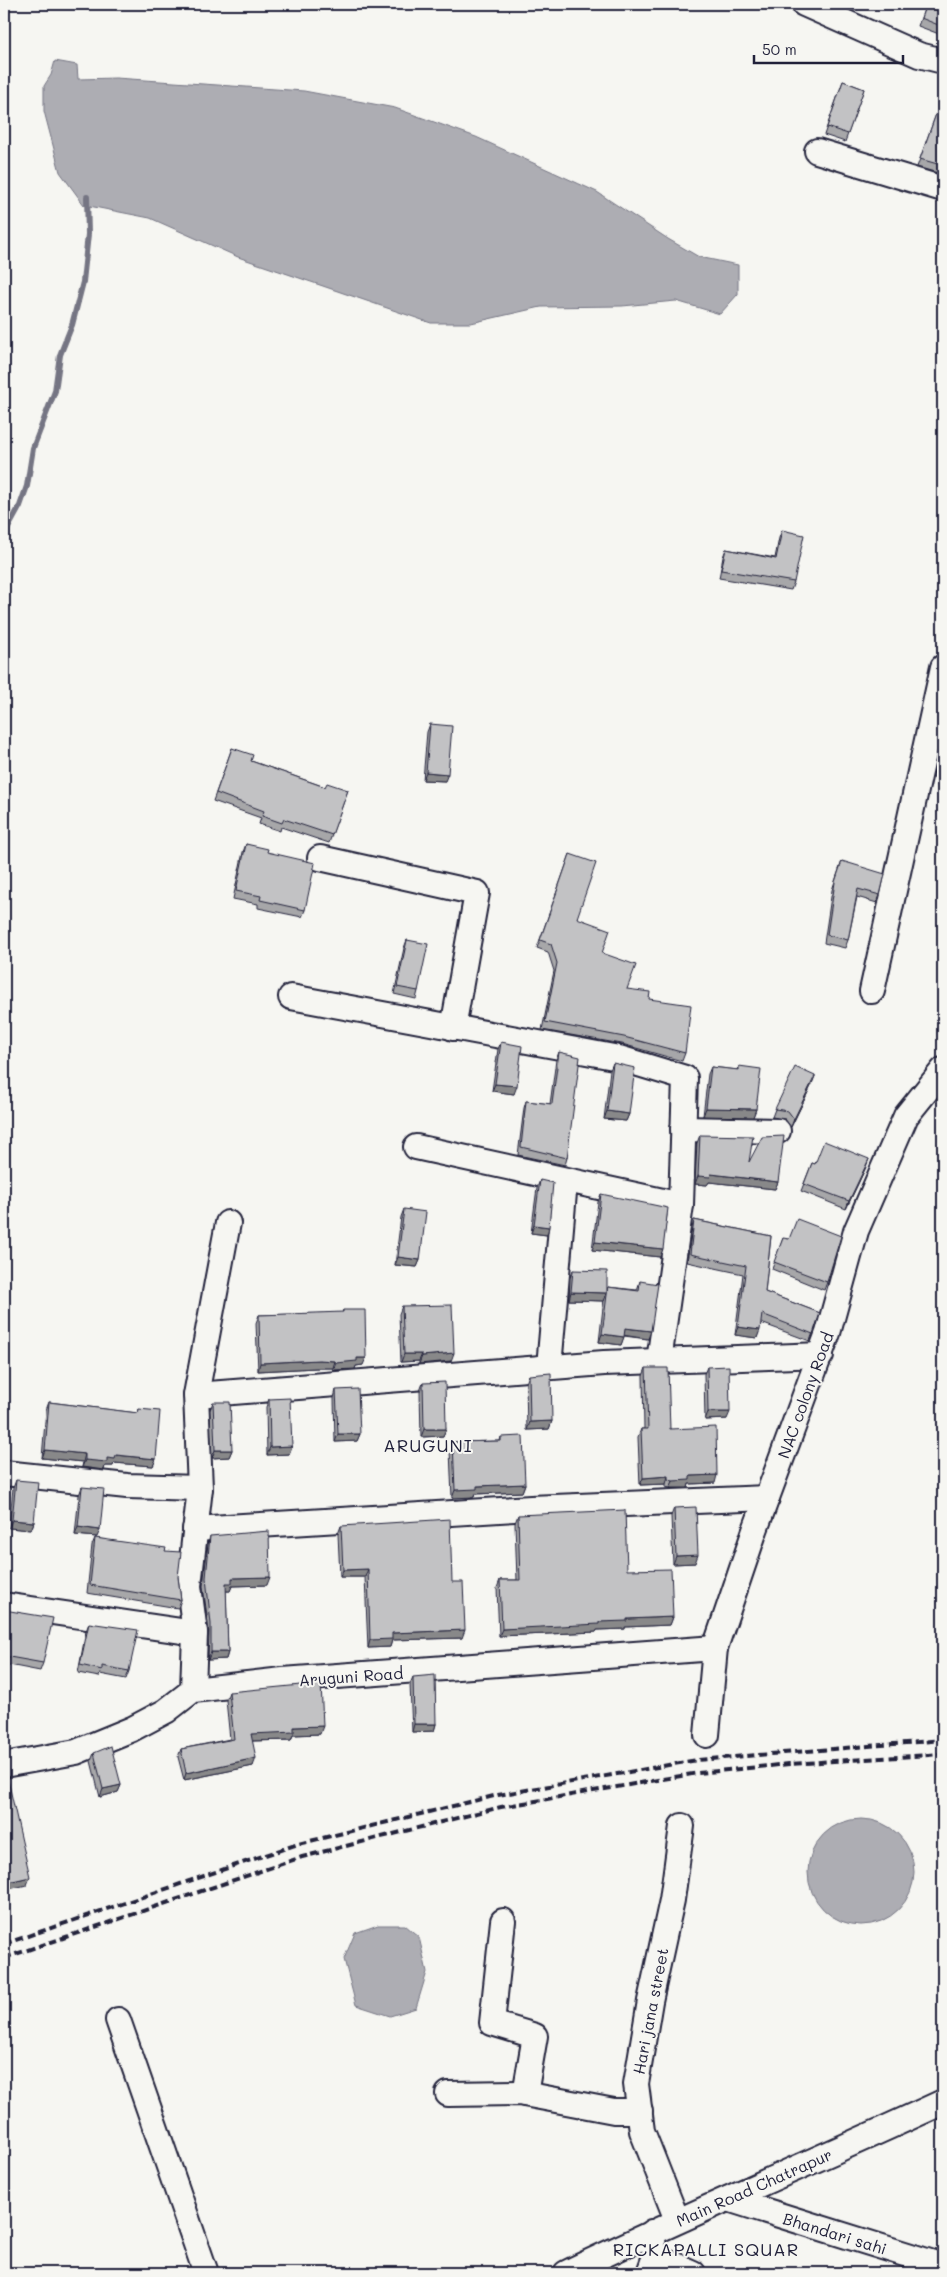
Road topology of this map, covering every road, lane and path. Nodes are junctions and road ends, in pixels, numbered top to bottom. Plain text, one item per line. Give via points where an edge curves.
1 (804, 4) edge
2 (943, 61) edge
3 (816, 151) dead end
4 (943, 189) edge
5 (943, 667) edge
6 (935, 739) edge
7 (320, 858) dead end
8 (872, 991) dead end
9 (291, 997) dead end
10 (453, 1028) junction
11 (943, 1070) edge
12 (683, 1129) junction
13 (778, 1131) dead end
14 (416, 1148) dead end
15 (565, 1181) junction
16 (681, 1205) junction
17 (228, 1223) dead end
18 (821, 1355) junction
19 (659, 1361) junction
20 (549, 1367) junction
21 (196, 1395) junction
22 (4, 1473) edge
23 (200, 1488) junction
24 (767, 1498) junction
25 (195, 1529) junction
26 (4, 1605) edge
27 (195, 1633) junction
28 (714, 1648) junction
29 (193, 1690) junction
30 (707, 1735) dead end
31 (4, 1766) edge
32 (682, 1826) dead end
33 (503, 1922) dead end
34 (118, 2020) dead end
35 (448, 2094) dead end
36 (525, 2094) junction
37 (943, 2102) edge
38 (640, 2111) junction
39 (728, 2200) junction
40 (677, 2220) junction
41 (652, 2232) junction
42 (652, 2265) edge
43 (943, 2266) edge
44 (206, 2273) edge
45 (566, 2273) edge
46 (693, 2273) edge

1 - 2 street via 919,55
3 - 4 street
5 - 6 street
6 - 8 street
7 - 10 street via 477,893
9 - 10 street
10 - 12 street via 619,1058 685,1078
11 - 18 street, NAC colony Road via 906,1116 856,1231
12 - 13 street
12 - 16 street
14 - 15 street
15 - 16 street
15 - 20 street
16 - 19 street
17 - 21 street
18 - 19 street
18 - 24 street, NAC colony Road
19 - 20 street
20 - 21 street
21 - 23 street
22 - 23 street via 127,1486
23 - 25 street
24 - 25 street via 531,1508
24 - 28 street, NAC colony Road
25 - 27 street via 190,1586
26 - 27 street
27 - 29 street
28 - 29 street, Aruguni Road via 283,1680
28 - 30 street, NAC colony Road
29 - 31 street via 166,1711 132,1730 76,1752
32 - 38 street, Hari jana street via 672,1900 636,2084
33 - 36 street via 492,2023 536,2036
34 - 44 street
35 - 36 street
36 - 38 street via 614,2111
37 - 39 street, Main Road Chatrapur
38 - 40 street, Hari jana street via 642,2131
39 - 40 street, Main Road Chatrapur
39 - 43 street, Bhandari sahi
40 - 41 street, Main Road Chatrapur
41 - 42 street
41 - 45 street, Main Road Chatrapur
42 - 46 street

